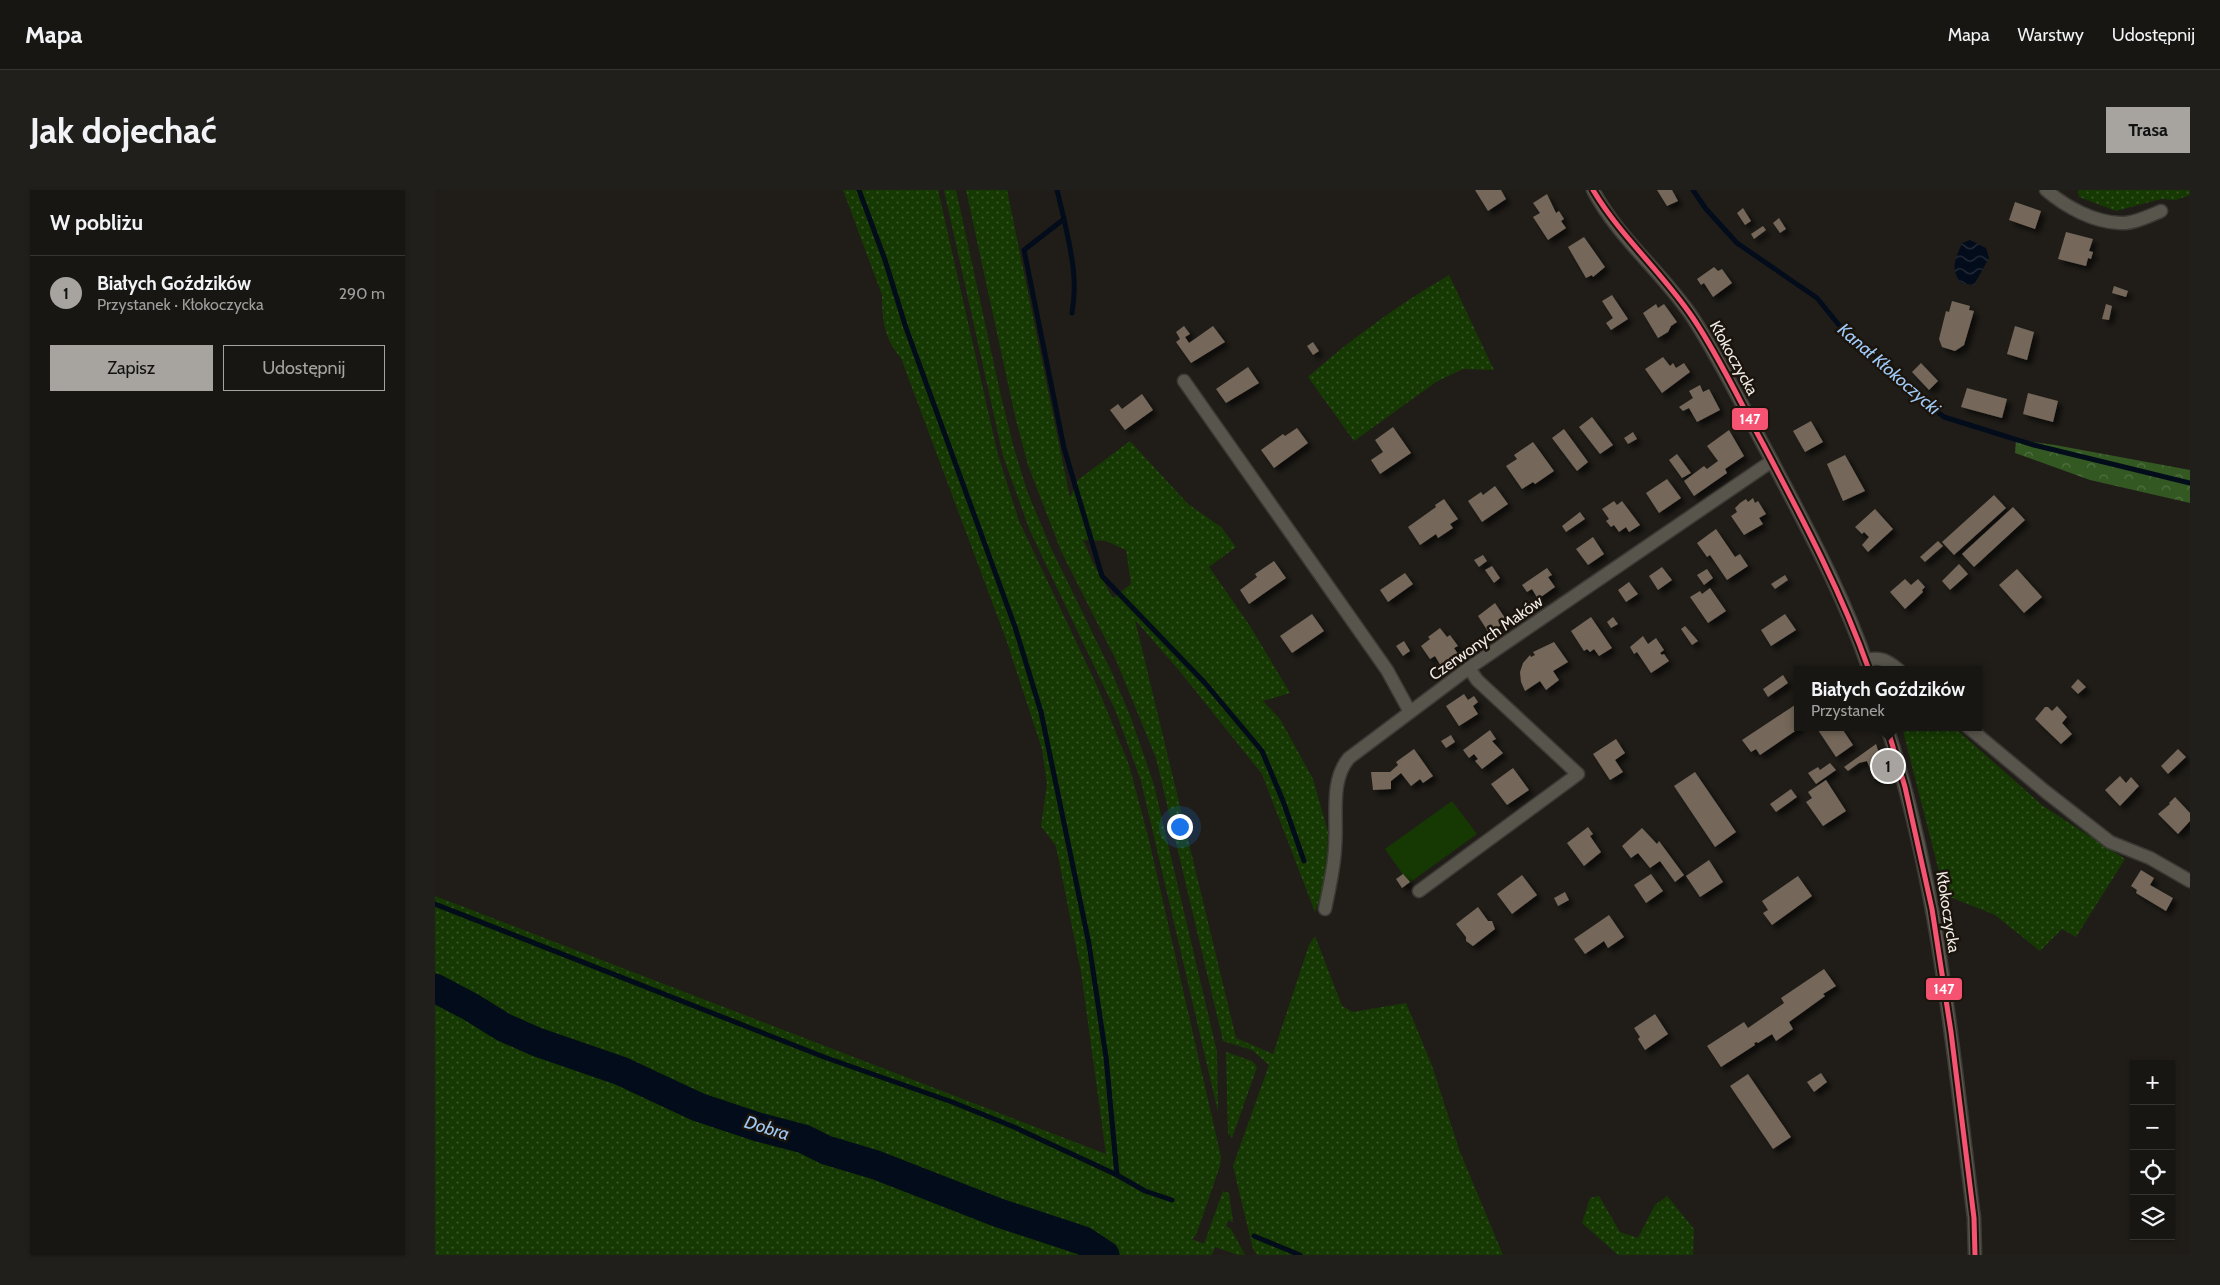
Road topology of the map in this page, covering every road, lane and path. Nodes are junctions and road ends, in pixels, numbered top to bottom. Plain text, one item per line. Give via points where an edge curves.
1 (1593, 190) edge
2 (2046, 190) edge
3 (2161, 211) dead end
4 (1184, 381) dead end
5 (1772, 460) junction
6 (1867, 665) edge
7 (1893, 666) edge
8 (1469, 668) junction
9 (1410, 712) junction
10 (1888, 731) edge
11 (1973, 731) edge
12 (2190, 881) edge
13 (1419, 891) dead end
14 (1325, 909) dead end
15 (1975, 1255) edge

1 - 5 street, Kłokoczycka via 1612,220 1672,288 1694,319
2 - 3 street via 2070,208 2097,219 2121,223
4 - 9 street via 1387,670
5 - 6 street, Kłokoczycka via 1852,623
5 - 8 street, Czerwonych Maków
6 - 7 street via 1882,659
8 - 9 street, Czerwonych Maków
8 - 13 street via 1477,680 1578,774
9 - 14 street, Czerwonych Maków via 1343,766 1338,778 1335,848
10 - 15 street, Kłokoczycka via 1901,771 1931,900 1974,1218
11 - 12 street via 2110,842 2151,858

